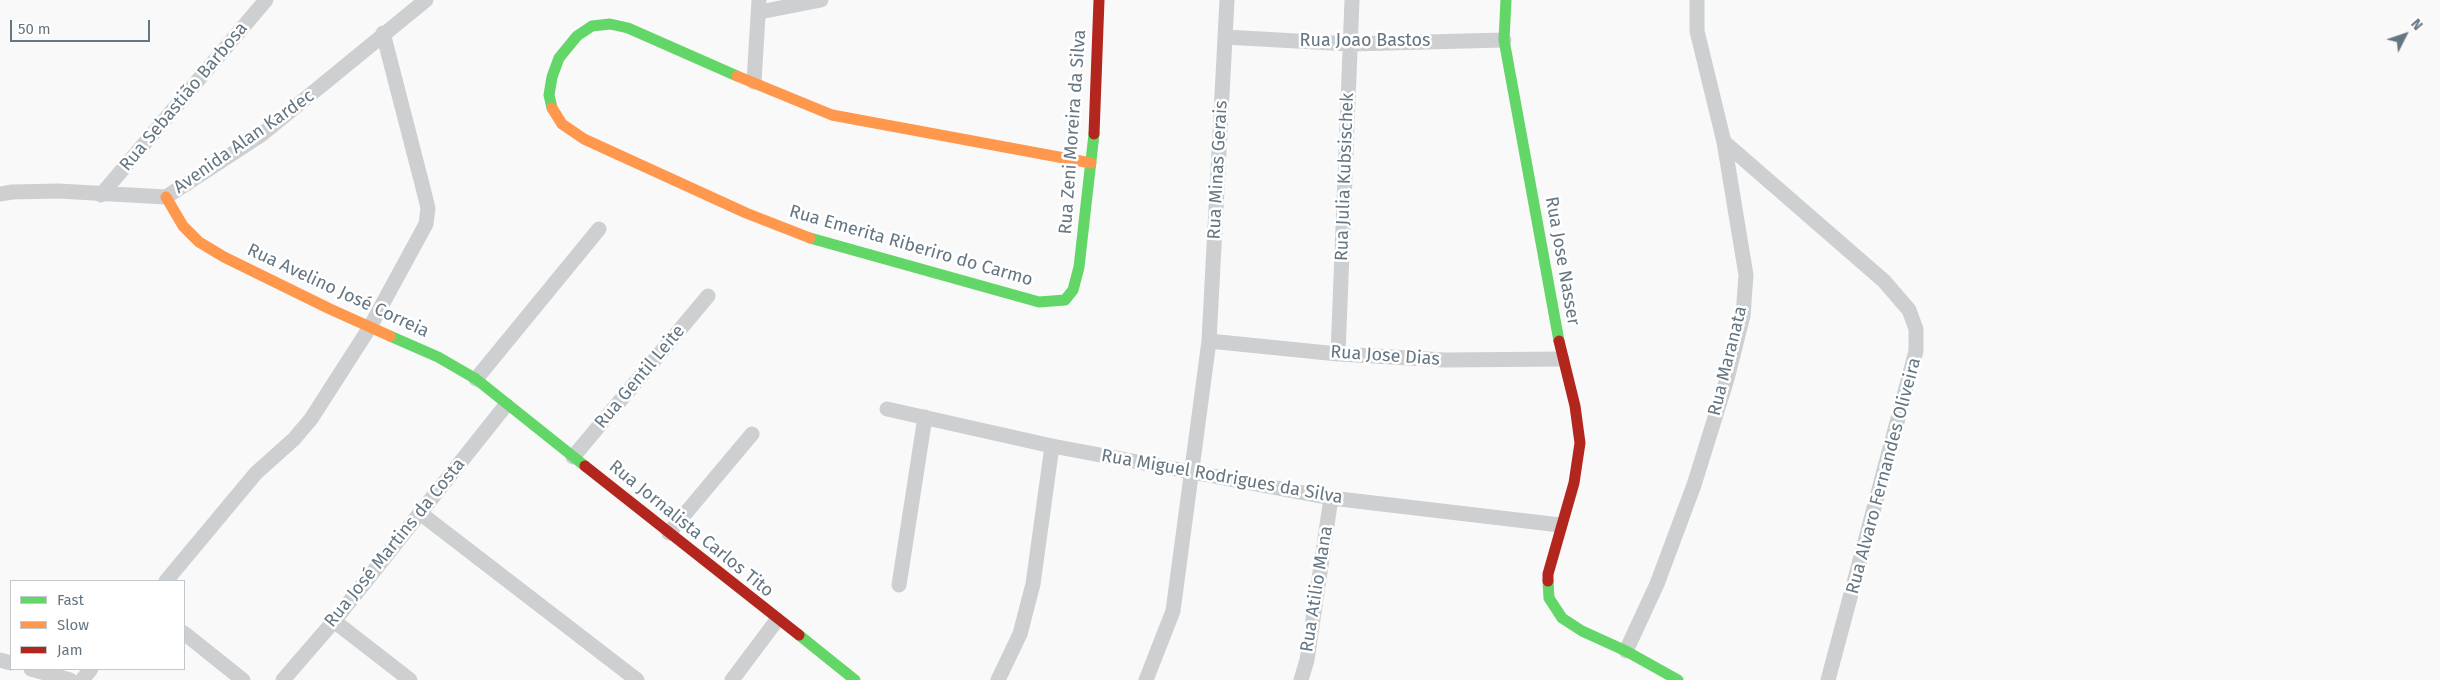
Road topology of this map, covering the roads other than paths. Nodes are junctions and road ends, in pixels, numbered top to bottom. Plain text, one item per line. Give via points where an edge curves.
1 (266, 0) edge
2 (426, 0) edge
3 (822, 0) edge
4 (1099, 0) edge
5 (1227, 0) edge
6 (1352, 0) edge
7 (1506, 0) edge
8 (1697, 0) edge
9 (759, 6) edge
10 (383, 33) junction
11 (1225, 37) junction
12 (1504, 40) junction
13 (1350, 44) junction
14 (754, 82) junction
15 (1724, 142) junction
16 (1091, 163) junction
17 (0, 194) edge
18 (100, 195) junction
19 (166, 197) junction
20 (599, 229) dead end
21 (1079, 267) joint
22 (708, 296) dead end
23 (370, 327) junction
24 (1209, 340) junction
25 (1338, 354) junction
26 (1562, 360) junction
27 (476, 379) junction
28 (506, 405) junction
29 (888, 409) dead end
30 (925, 417) junction
31 (752, 434) dead end
32 (1052, 446) junction
33 (573, 457) junction
34 (1193, 471) junction
35 (1331, 498) junction
36 (420, 513) junction
37 (1560, 525) junction
38 (669, 533) junction
39 (167, 580) edge
40 (899, 585) dead end
41 (777, 620) junction
42 (334, 621) junction
43 (185, 634) edge
44 (1626, 651) junction
45 (35, 670) edge
46 (90, 670) edge
47 (70, 680) edge
48 (82, 680) edge
49 (243, 680) edge
50 (283, 680) edge
51 (410, 680) edge
52 (637, 680) edge
53 (732, 680) edge
54 (855, 680) edge
55 (998, 680) edge
56 (1146, 680) edge
57 (1301, 680) edge
58 (1678, 680) edge
59 (1828, 680) edge

1 - 18 street, Rua Sebastião Barbosa
2 - 10 street, Avenida Alan Kardec
3 - 9 street
4 - 16 street, Rua Zeni Moreira da Silva
5 - 11 street, Rua Minas Gerais
6 - 13 street, Rua Julia Kubsischek
7 - 12 street, Rua Jose Nasser
8 - 15 street, Rua Maranata via 1698,31
9 - 14 street
10 - 19 street, Avenida Alan Kardec via 261,135
10 - 23 street via 428,216
11 - 13 street, Rua Joao Bastos
11 - 24 street, Rua Minas Gerais
12 - 13 street, Rua Joao Bastos
12 - 26 street, Rua Jose Nasser
13 - 25 street, Rua Julia Kubsischek
14 - 16 street, Rua Emerita Riberiro do Carmo via 832,114
14 - 21 street, Rua Emerita Riberiro do Carmo via 628,28 610,24 592,26 577,36 559,58 549,95 553,111 562,124 584,139 798,234 1039,302 1065,300 1073,290
15 - 44 street, Rua Maranata via 1746,275 1743,316 1694,485 1657,584
15 - 59 street, Rua Alvaro Fernandes Oliveira via 1884,281 1909,310 1916,329 1916,351
16 - 21 street, Rua Zeni Moreira da Silva
17 - 18 street, Avenida Alan Kardec via 58,191
18 - 19 street, Avenida Alan Kardec
19 - 23 street, Rua Avelino José Correia via 183,226 199,242 330,310
20 - 27 street
22 - 33 street, Rua Gentil Leite
23 - 27 street, Rua Avelino José Correia via 438,357
23 - 39 street via 311,418 294,439 256,473
24 - 25 street, Rua Jose Dias
24 - 34 street, Rua Minas Gerais
25 - 26 street, Rua Jose Dias via 1444,360
26 - 37 street, Rua Jose Nasser via 1575,406 1580,443 1574,482
27 - 28 street, Rua Avelino José Correia
28 - 33 street, Rua Jornalista Carlos Tito
28 - 36 street, Rua José Martins da Costa
29 - 30 street, Rua Miguel Rodrigues da Silva
30 - 32 street, Rua Miguel Rodrigues da Silva
30 - 40 street
31 - 38 street
32 - 34 street, Rua Miguel Rodrigues da Silva
32 - 55 street via 1033,584 1020,634
33 - 38 street, Rua Jornalista Carlos Tito
34 - 35 street, Rua Miguel Rodrigues da Silva
34 - 56 street, Rua Minas Gerais via 1173,611
35 - 37 street, Rua Miguel Rodrigues da Silva
35 - 57 street, Rua Atilio Mana via 1307,660
36 - 42 street, Rua José Martins da Costa
36 - 52 street
37 - 44 street via 1548,574 1549,598 1554,608 1562,618 1582,631
38 - 41 street, Rua Jornalista Carlos Tito
41 - 53 street
41 - 54 street, Rua Jornalista Carlos Tito
42 - 50 street, Rua José Martins da Costa
42 - 51 street
43 - 49 street
44 - 58 street
45 - 47 street
46 - 48 street

